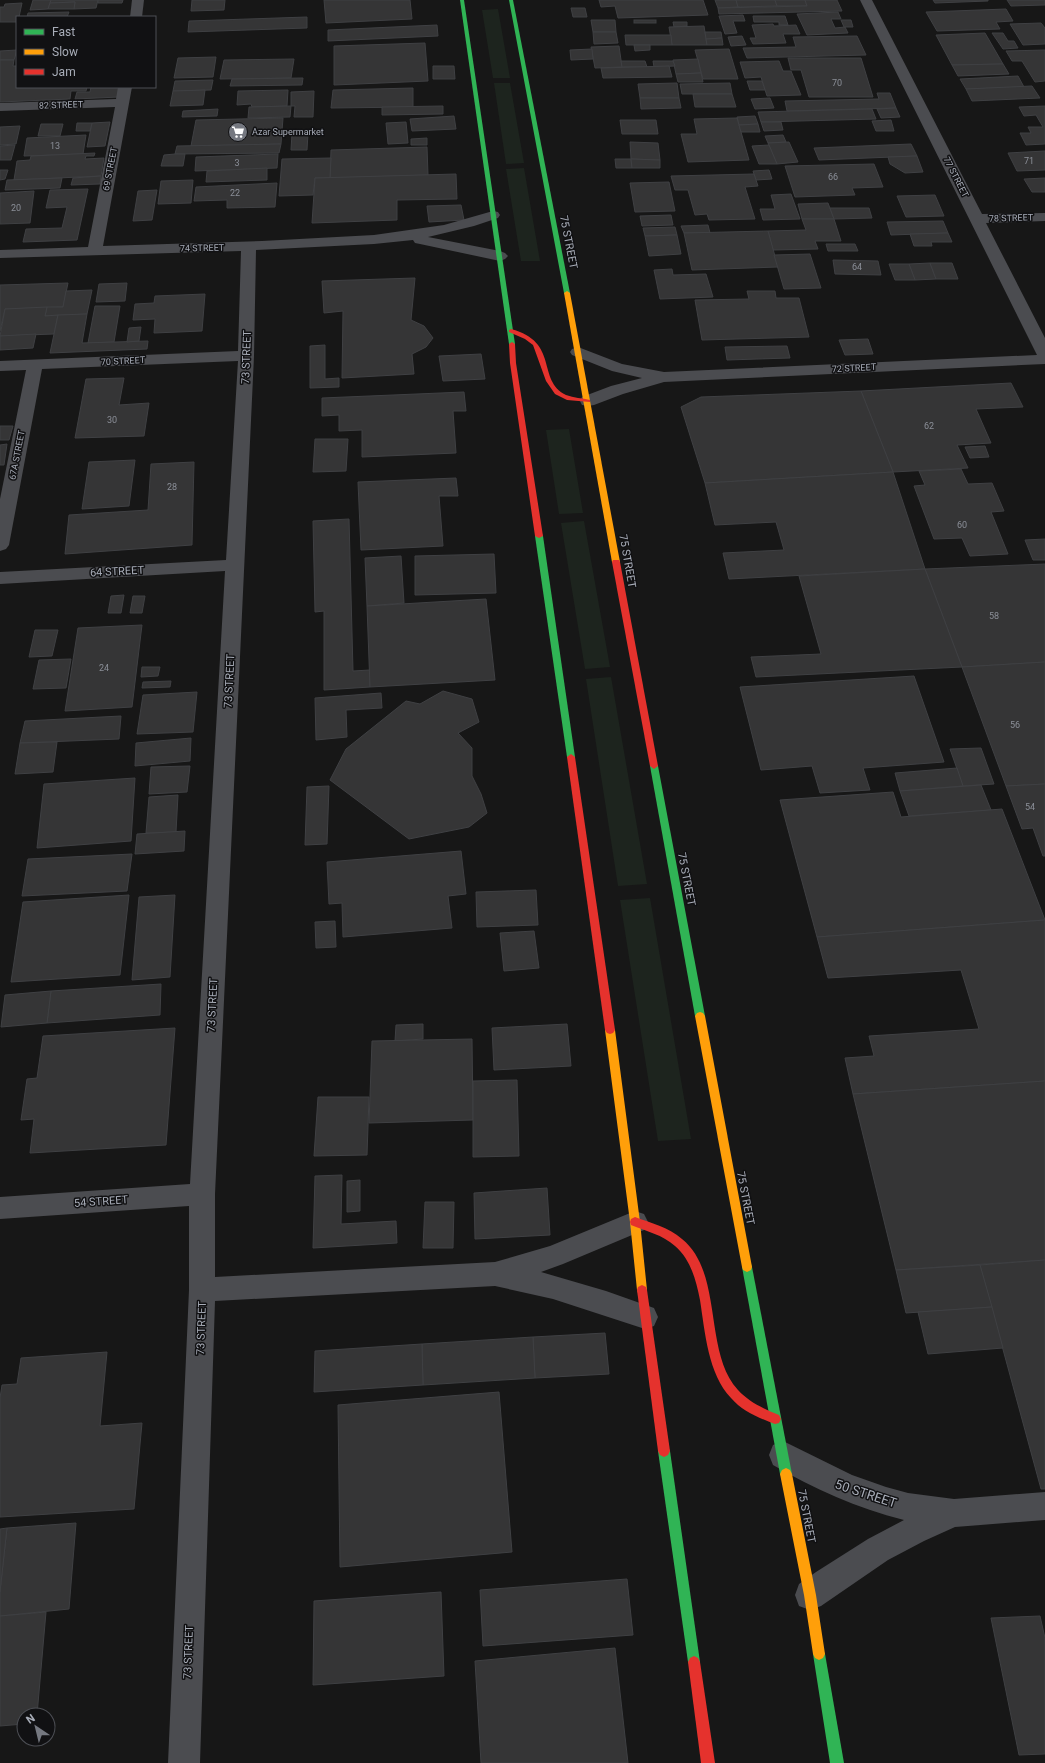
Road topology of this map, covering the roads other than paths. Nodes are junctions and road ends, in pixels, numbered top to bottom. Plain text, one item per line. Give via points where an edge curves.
1 (138, 0) edge
2 (462, 0) edge
3 (511, 0) edge
4 (866, 0) edge
5 (136, 16) edge
6 (125, 88) edge
7 (122, 103) junction
8 (0, 107) edge
9 (493, 215) junction
10 (1045, 217) edge
11 (977, 220) junction
12 (403, 238) junction
13 (249, 246) junction
14 (95, 250) junction
15 (0, 254) edge
16 (500, 256) junction
17 (511, 331) junction
18 (578, 352) junction
19 (1045, 354) edge
20 (246, 356) junction
21 (1045, 359) edge
22 (35, 365) junction
23 (0, 366) edge
24 (664, 377) junction
25 (588, 401) junction
26 (0, 545) edge
27 (235, 565) junction
28 (0, 578) edge
29 (202, 1194) junction
30 (0, 1208) edge
31 (635, 1222) junction
32 (495, 1274) junction
33 (202, 1290) junction
34 (645, 1317) junction
35 (775, 1419) junction
36 (783, 1455) junction
37 (1045, 1506) edge
38 (955, 1513) junction
39 (810, 1595) junction
40 (184, 1763) edge
41 (708, 1763) edge
42 (838, 1763) edge

1 - 5 street
2 - 9 street
3 - 18 street, 75 STREET
4 - 11 street, 77 STREET
6 - 7 street, 69 STREET
7 - 8 street, 82 STREET
7 - 14 street, 69 STREET
9 - 12 street, 74 STREET via 452,229
9 - 16 street
10 - 11 street, 78 STREET
11 - 19 street, 77 STREET
12 - 13 street, 74 STREET
12 - 16 street, 74 STREET
13 - 14 street, 74 STREET
13 - 20 street, 73 STREET
14 - 15 street, 74 STREET
16 - 17 street
17 - 25 street via 536,344 547,380 554,391 568,399
17 - 31 street via 513,363 597,931
18 - 24 street, 72 STREET via 618,368
18 - 25 street, 75 STREET
20 - 22 street, 70 STREET
20 - 27 street, 73 STREET
21 - 24 street, 72 STREET
22 - 23 street, 70 STREET
22 - 26 street, 67A STREET
24 - 25 street, 72 STREET
25 - 35 street, 75 STREET
27 - 28 street, 64 STREET
27 - 29 street, 73 STREET
29 - 30 street, 54 STREET
29 - 33 street, 73 STREET
31 - 32 street via 554,1256
31 - 34 street
31 - 35 street via 668,1232 682,1243 692,1256 698,1272 720,1371 729,1388 743,1402
32 - 33 street
32 - 34 street via 574,1292
33 - 40 street, 73 STREET
34 - 41 street
35 - 36 street, 75 STREET
36 - 38 street, 50 STREET via 814,1474 848,1489 882,1500
36 - 39 street, 75 STREET
37 - 38 street, 50 STREET
38 - 39 street, 50 STREET via 924,1525 866,1556
39 - 42 street, 75 STREET

